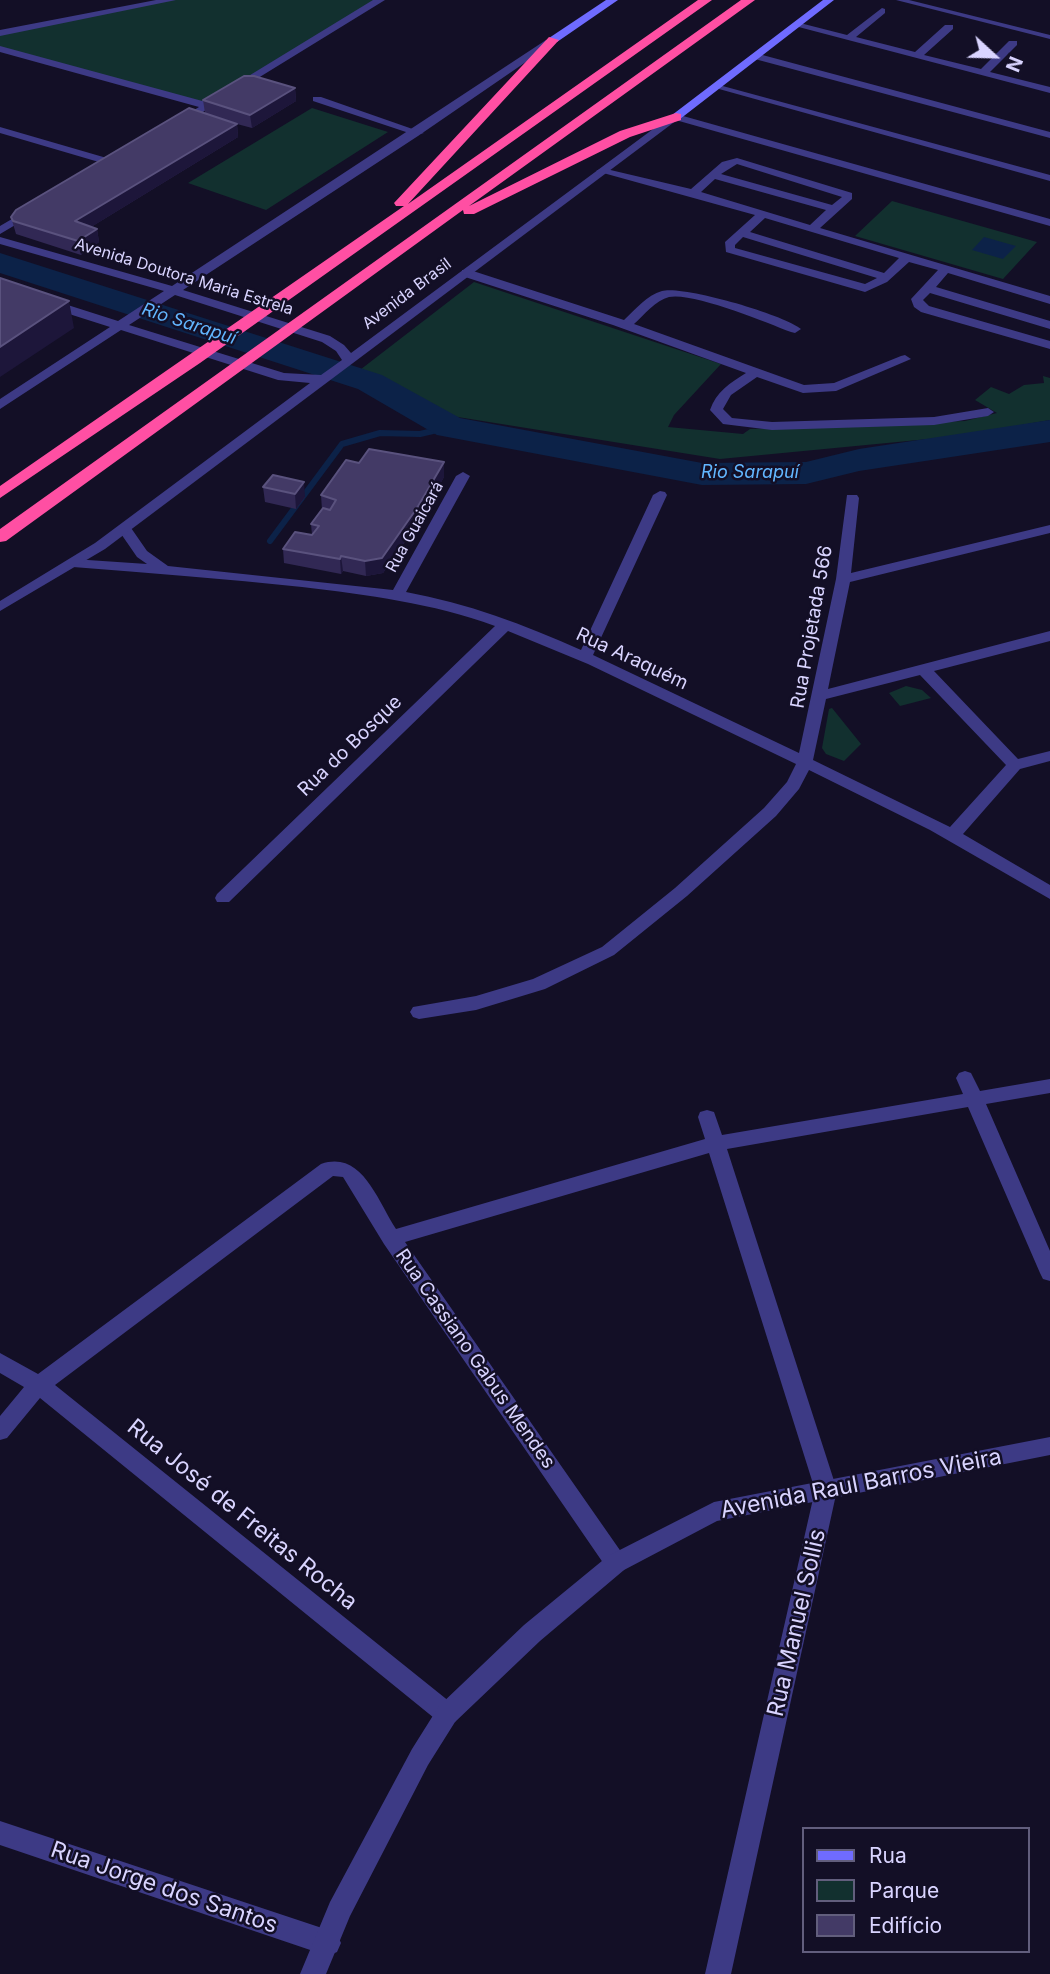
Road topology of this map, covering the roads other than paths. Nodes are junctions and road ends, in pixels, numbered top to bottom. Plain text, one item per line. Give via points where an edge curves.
1 (171, 0) edge
2 (380, 0) edge
3 (613, 0) edge
4 (706, 0) edge
5 (750, 0) edge
6 (829, 0) edge
7 (900, 0) edge
8 (882, 11) dead end
9 (796, 25) junction
10 (949, 27) dead end
11 (0, 33) edge
12 (1050, 37) edge
13 (849, 38) junction
14 (553, 40) junction
15 (1013, 43) dead end
16 (0, 49) edge
17 (759, 53) junction
18 (917, 56) junction
19 (983, 73) junction
20 (723, 87) dead end
21 (1049, 88) edge
22 (317, 99) dead end
23 (207, 106) junction
24 (676, 117) junction
25 (1050, 126) edge
26 (172, 127) edge
27 (0, 130) edge
28 (419, 133) junction
29 (1050, 135) edge
30 (125, 156) edge
31 (113, 163) junction
32 (606, 168) junction
33 (102, 169) edge
34 (713, 175) junction
35 (1050, 178) edge
36 (692, 194) junction
37 (48, 202) edge
38 (834, 209) junction
39 (763, 214) junction
40 (1050, 223) edge
41 (812, 229) junction
42 (0, 231) edge
43 (741, 233) junction
44 (371, 236) junction
45 (0, 240) edge
46 (411, 240) junction
47 (906, 257) junction
48 (946, 269) junction
49 (466, 273) junction
50 (886, 277) junction
51 (188, 279) junction
52 (150, 284) junction
53 (927, 288) junction
54 (172, 290) junction
55 (1048, 297) edge
56 (38, 299) edge
57 (88, 316) junction
58 (626, 325) junction
59 (1050, 325) edge
60 (117, 326) junction
61 (795, 329) dead end
62 (1050, 345) edge
63 (88, 346) junction
64 (905, 359) dead end
65 (348, 363) junction
66 (755, 372) junction
67 (328, 378) junction
68 (0, 405) edge
69 (988, 412) dead end
70 (463, 476) dead end
71 (0, 493) edge
72 (660, 495) dead end
73 (852, 498) dead end
74 (124, 528) junction
75 (1050, 528) edge
76 (0, 537) edge
77 (73, 563) junction
78 (162, 568) junction
79 (843, 579) junction
80 (397, 595) junction
81 (0, 607) edge
82 (506, 624) junction
83 (1050, 636) edge
84 (584, 657) junction
85 (923, 669) junction
86 (820, 696) junction
87 (1050, 756) edge
88 (805, 762) junction
89 (1015, 765) junction
90 (952, 836) junction
91 (1050, 892) edge
92 (223, 898) dead end
93 (419, 1012) dead end
94 (965, 1078) dead end
95 (1050, 1086) edge
96 (975, 1098) junction
97 (707, 1117) dead end
98 (717, 1143) junction
99 (391, 1238) junction
100 (1050, 1273) edge
101 (0, 1362) edge
102 (39, 1385) junction
103 (0, 1431) edge
104 (1050, 1446) edge
105 (826, 1490) junction
106 (615, 1563) junction
107 (447, 1714) junction
108 (0, 1833) edge
109 (328, 1943) junction
110 (317, 1973) edge
111 (718, 1974) edge

1 - 11 street
2 - 23 street via 258,80
3 - 14 main road
4 - 44 highway
5 - 46 highway
6 - 9 main road, Avenida Brasil
7 - 12 lane
8 - 13 street
9 - 13 street
9 - 17 main road, Avenida Brasil
10 - 18 street
13 - 18 street
14 - 28 street
14 - 44 highway
15 - 19 street
16 - 23 street
17 - 24 main road, Avenida Brasil
17 - 25 street
17 - 29 street
18 - 19 street
19 - 21 street
20 - 35 street
22 - 28 street
23 - 26 street
24 - 32 street, Avenida Brasil
24 - 40 street
24 - 46 highway via 625,134
27 - 31 street
28 - 51 street
30 - 31 street
31 - 33 street
32 - 36 street
32 - 49 street, Avenida Brasil
34 - 36 street
34 - 38 street
34 - 38 street via 726,164 745,163 848,195
36 - 39 street
37 - 42 street
38 - 41 street
39 - 41 street
39 - 43 street
41 - 47 street
43 - 50 street
43 - 50 street via 729,244 730,250 858,287 873,286
44 - 71 highway
45 - 52 street, Avenida Doutora Maria Estrela
46 - 76 highway
47 - 48 street
47 - 50 street
48 - 53 street
48 - 55 street
49 - 58 street
49 - 65 street, Avenida Brasil
51 - 52 street
51 - 54 street
52 - 54 street, Avenida Doutora Maria Estrela
53 - 59 street
53 - 62 street via 917,299 925,309
54 - 60 street
54 - 65 street, Avenida Doutora Maria Estrela via 326,339 340,348
56 - 57 street
57 - 60 street
57 - 63 street via 92,330
58 - 61 street via 657,299 672,293
58 - 66 street
60 - 63 street
60 - 67 street via 282,377
63 - 68 street
64 - 66 street via 855,382 819,390
65 - 67 street, Avenida Brasil
66 - 69 street via 718,402 720,416 741,424 772,426 934,421
67 - 74 street, Avenida Brasil
70 - 80 street, Rua Guaicará
72 - 84 street
73 - 79 street, Rua Projetada 566
74 - 77 street, Avenida Brasil
74 - 78 street via 142,554
75 - 79 street
77 - 78 street, Rua Araquém
77 - 81 street, Avenida Brasil
78 - 80 street, Rua Araquém
79 - 86 street, Rua Projetada 566
80 - 82 street, Rua Araquém
82 - 84 street, Rua Araquém
82 - 92 street, Rua do Bosque
83 - 85 street
84 - 88 street, Rua Araquém
85 - 86 street
85 - 89 street
86 - 88 street, Rua Projetada 566
87 - 89 street
88 - 90 street, Rua Araquém
88 - 93 street, Rua Projetada 566 via 770,812 608,951 538,984 476,1003
89 - 90 street
90 - 91 street, Rua Araquém
94 - 96 street
95 - 96 street
96 - 98 street
96 - 100 street
97 - 98 street
98 - 99 street
98 - 105 street
99 - 102 street, Rua Cassiano Gabus Mendes via 350,1172 328,1168
99 - 106 street, Rua Cassiano Gabus Mendes
101 - 102 street, Rua José de Freitas Rocha
102 - 103 street
102 - 107 street, Rua José de Freitas Rocha
104 - 105 street, Avenida Raul Barros Vieira
105 - 106 street, Avenida Raul Barros Vieira via 714,1512
105 - 111 street, Rua Manuel Sollis
106 - 107 street, Avenida Raul Barros Vieira
107 - 109 street, Avenida Raul Barros Vieira via 339,1910
108 - 109 street, Rua Jorge dos Santos
109 - 110 street, Avenida Raul Barros Vieira

